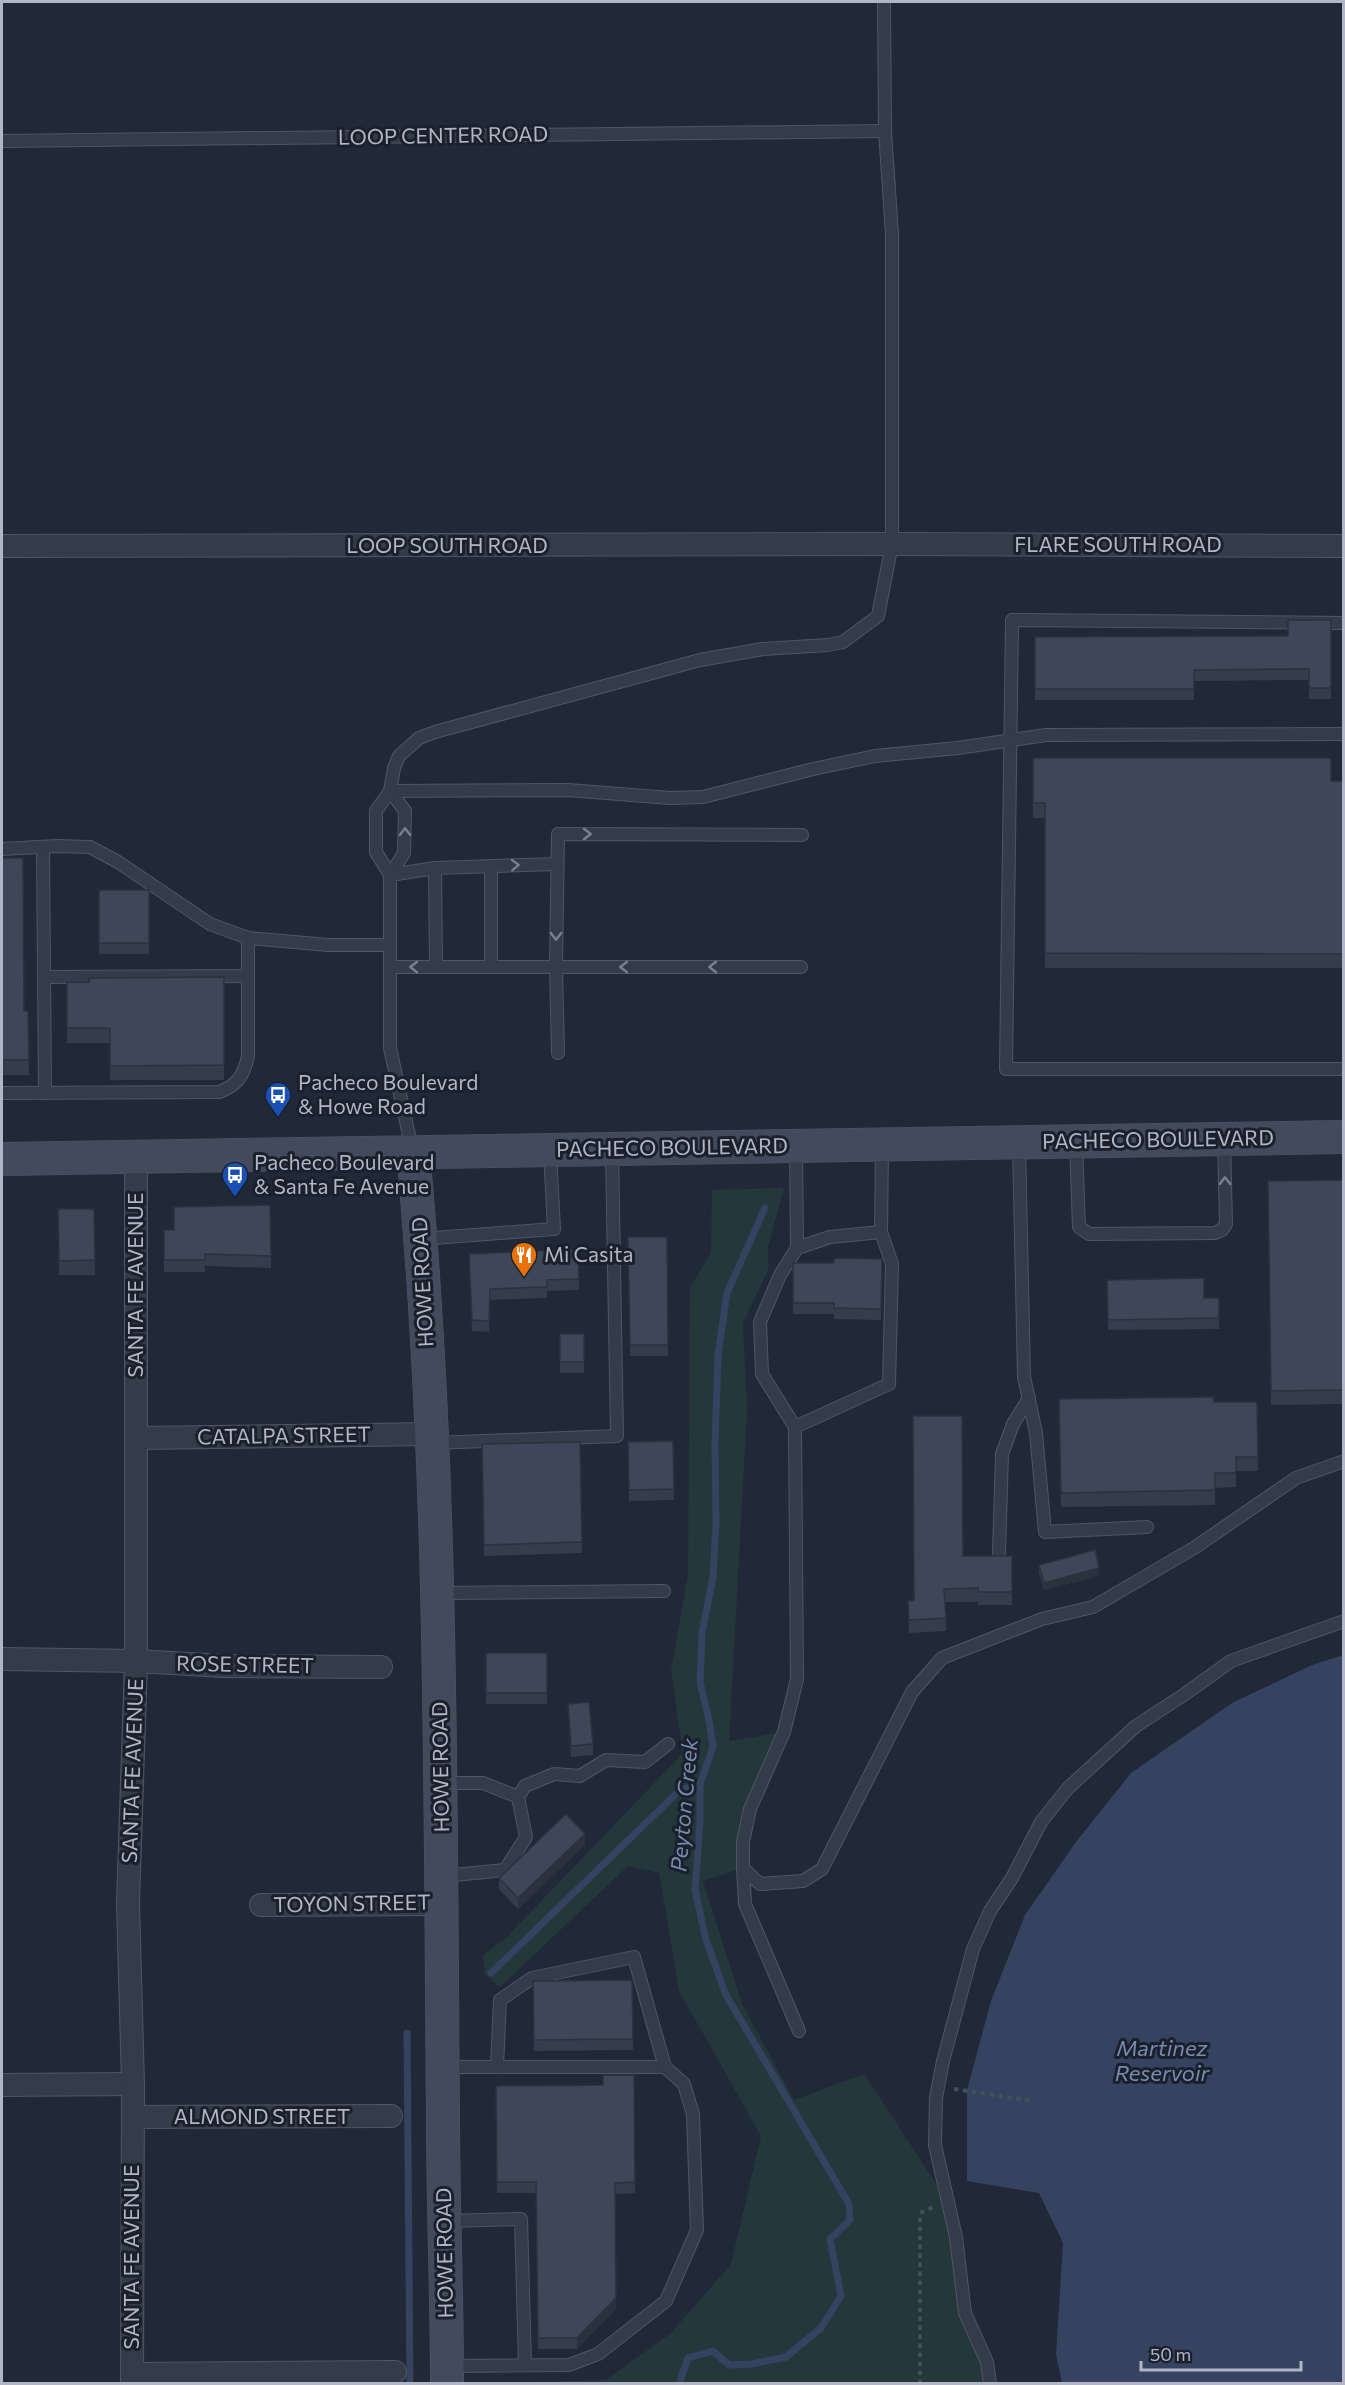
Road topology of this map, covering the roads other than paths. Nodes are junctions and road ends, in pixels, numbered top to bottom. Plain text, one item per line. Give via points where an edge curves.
1 (884, 2) edge
2 (885, 131) junction
3 (2, 141) edge
4 (892, 544) junction
5 (2, 546) edge
6 (1344, 546) edge
7 (1344, 623) edge
8 (1344, 734) edge
9 (1010, 740) junction
10 (390, 791) junction
11 (802, 835) dead end
12 (43, 848) junction
13 (2, 849) edge
14 (556, 864) junction
15 (491, 866) junction
16 (435, 868) junction
17 (390, 874) junction
18 (248, 938) junction
19 (390, 945) junction
20 (390, 967) junction
21 (436, 967) junction
22 (492, 967) junction
23 (556, 967) junction
24 (801, 967) dead end
25 (248, 976) junction
26 (44, 977) junction
27 (558, 1053) dead end
28 (1344, 1069) edge
29 (2, 1093) edge
30 (45, 1093) junction
31 (1344, 1137) edge
32 (1224, 1139) junction
33 (1076, 1142) junction
34 (1019, 1143) junction
35 (882, 1145) junction
36 (796, 1146) junction
37 (612, 1148) junction
38 (550, 1149) junction
39 (413, 1152) junction
40 (136, 1158) junction
41 (2, 1159) edge
42 (881, 1232) junction
43 (420, 1239) junction
44 (797, 1248) junction
45 (1029, 1398) junction
46 (795, 1427) junction
47 (136, 1438) junction
48 (433, 1439) junction
49 (1344, 1461) edge
50 (1147, 1527) dead end
51 (999, 1553) edge
52 (664, 1591) dead end
53 (438, 1593) junction
54 (1344, 1621) edge
55 (2, 1659) edge
56 (136, 1661) junction
57 (381, 1667) dead end
58 (668, 1744) dead end
59 (441, 1783) junction
60 (518, 1797) junction
61 (743, 1868) junction
62 (442, 1890) junction
63 (261, 1905) dead end
64 (799, 2031) dead end
65 (443, 2067) junction
66 (497, 2067) junction
67 (664, 2067) junction
68 (133, 2084) junction
69 (2, 2085) edge
70 (391, 2116) dead end
71 (133, 2117) junction
72 (444, 2221) junction
73 (525, 2366) junction
74 (395, 2372) dead end
75 (132, 2379) edge
76 (447, 2379) edge
77 (990, 2384) edge

1 - 2 lane
2 - 3 lane, LOOP CENTER ROAD
2 - 4 lane via 892,234
4 - 5 street, LOOP SOUTH ROAD
4 - 6 street, FLARE SOUTH ROAD
4 - 10 lane via 878,616 843,642 711,658 435,732 419,738 399,756
7 - 9 lane via 1012,620
8 - 9 lane via 1046,735
9 - 10 lane via 875,756 703,797 568,790
9 - 28 lane via 1006,1069
10 - 17 lane via 376,811 376,852
17 -> 10 lane via 404,853 405,811
14 -> 11 lane via 558,834
12 - 13 lane
12 - 18 lane via 75,846 103,852 210,924
12 - 26 lane
15 -> 14 lane
14 -> 23 lane
15 - 16 lane
15 - 22 lane
16 - 17 lane
16 - 21 lane
17 - 19 lane
18 - 19 lane via 328,945
18 - 25 lane
19 - 20 lane
21 -> 20 lane
20 - 39 lane via 390,1048
21 - 22 lane
22 - 23 lane
24 -> 23 lane
23 - 27 lane
25 - 26 lane
25 - 30 lane via 246,1069 230,1088 219,1092
26 - 30 lane
29 - 30 lane
31 - 32 main road, PACHECO BOULEVARD
32 - 33 main road, PACHECO BOULEVARD
33 -> 32 lane via 1079,1227 1083,1232 1215,1233 1226,1224
33 - 34 main road, PACHECO BOULEVARD
34 - 35 main road, PACHECO BOULEVARD
34 - 45 lane via 1024,1377
35 - 36 main road, PACHECO BOULEVARD
35 - 42 lane
36 - 37 main road, PACHECO BOULEVARD
36 - 44 lane
37 - 38 main road, PACHECO BOULEVARD
37 - 48 lane via 617,1436
38 - 39 main road, PACHECO BOULEVARD
38 - 43 lane via 554,1229
39 - 40 main road, PACHECO BOULEVARD
39 - 43 main road, HOWE ROAD
40 - 41 main road, PACHECO BOULEVARD
40 - 47 street, SANTA FE AVENUE
42 - 44 lane via 830,1237
42 - 46 lane via 892,1264 889,1384
43 - 48 main road, HOWE ROAD
44 - 46 lane via 780,1275 760,1322 762,1374
45 - 50 lane via 1045,1532
45 - 51 lane via 1013,1424 1002,1454
46 - 61 lane via 797,1679 784,1732 750,1809 743,1842
47 - 48 street, CATALPA STREET
47 - 56 street, SANTA FE AVENUE
48 - 53 main road, HOWE ROAD
49 - 61 lane via 1296,1478 1194,1548 1093,1607 1042,1619 942,1658 912,1692 822,1869 803,1881 760,1884
52 - 53 lane
53 - 59 main road, HOWE ROAD
54 - 77 lane via 1231,1661 1136,1726 1068,1788 1041,1822 990,1911 973,1949 951,2027 938,2087 935,2145 956,2237 965,2313 987,2362
55 - 56 street, ROSE STREET
56 - 57 street, ROSE STREET
56 - 68 street, SANTA FE AVENUE via 128,1903
58 - 60 lane via 645,1762 606,1760 580,1776 554,1774 525,1786
59 - 60 lane via 483,1783
59 - 62 main road, HOWE ROAD
60 - 62 lane via 526,1837 505,1870
61 - 64 lane via 745,1904
62 - 63 street, TOYON STREET
62 - 65 main road, HOWE ROAD
65 - 66 lane
65 - 72 main road, HOWE ROAD
66 - 67 lane
66 - 67 lane via 500,2000 532,1978 634,1957
67 - 73 lane via 684,2084 693,2114 697,2230 666,2301 598,2354 569,2366
68 - 69 street
68 - 71 street, SANTA FE AVENUE
70 - 71 street, ALMOND STREET
71 - 75 street, SANTA FE AVENUE
72 - 73 lane via 521,2219
72 - 76 main road, HOWE ROAD
73 - 76 lane
74 - 75 street

